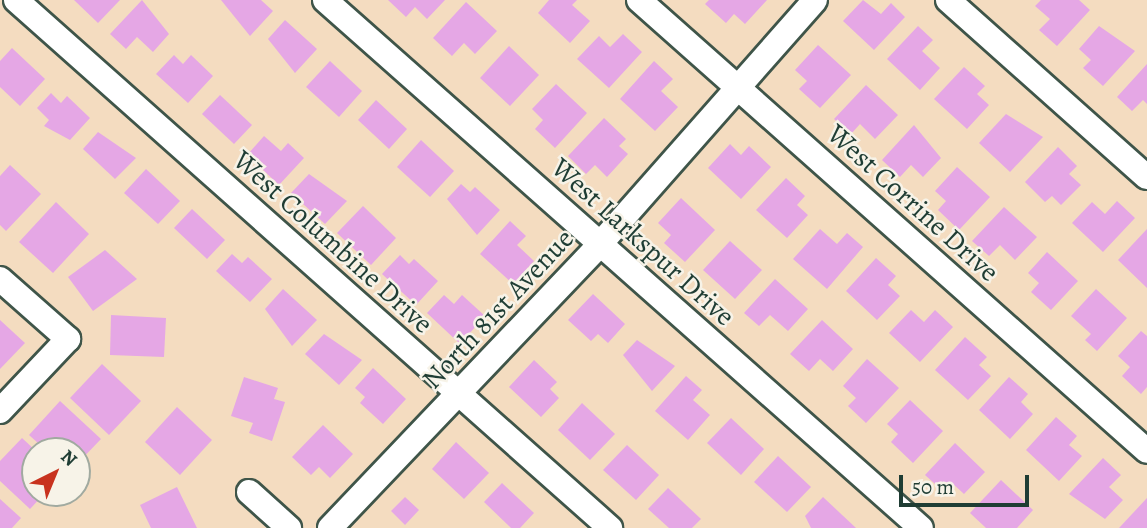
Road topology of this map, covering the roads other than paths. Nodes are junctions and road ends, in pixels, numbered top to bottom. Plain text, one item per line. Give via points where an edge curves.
1 (16, 0) edge
2 (325, 0) edge
3 (639, 0) edge
4 (815, 0) edge
5 (948, 0) edge
6 (738, 88) junction
7 (1147, 177) edge
8 (600, 244) junction
9 (0, 279) edge
10 (459, 393) junction
11 (0, 411) edge
12 (1147, 450) edge
13 (249, 492) dead end
14 (289, 528) edge
15 (330, 528) edge
16 (610, 528) edge
17 (921, 528) edge

1 - 10 street, West Columbine Drive
2 - 8 street, West Larkspur Drive
3 - 6 street, West Corrine Drive
4 - 6 street, North 81st Avenue
5 - 7 street
6 - 8 street, North 81st Avenue
6 - 12 street, West Corrine Drive
8 - 10 street, North 81st Avenue
8 - 17 street, West Larkspur Drive
9 - 11 street via 68,339
10 - 15 street, North 81st Avenue
10 - 16 street, West Columbine Drive
13 - 14 street

